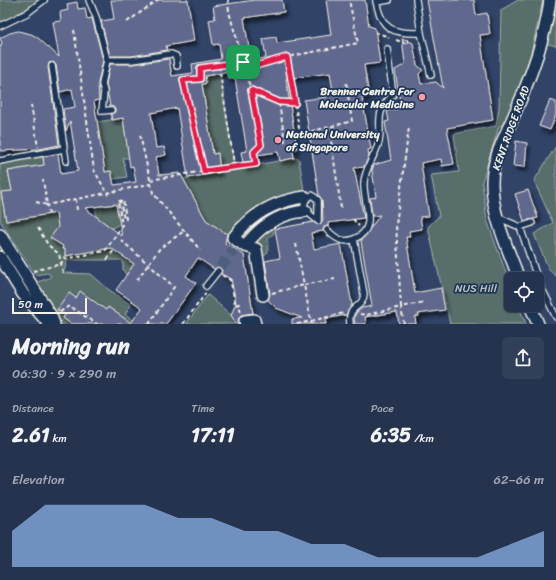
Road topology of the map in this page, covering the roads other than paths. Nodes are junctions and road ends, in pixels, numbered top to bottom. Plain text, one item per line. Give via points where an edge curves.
1 (44, 0) edge
2 (89, 0) edge
3 (389, 0) edge
4 (416, 0) edge
5 (550, 0) edge
6 (376, 1) edge
7 (0, 26) edge
8 (421, 33) junction
9 (387, 49) dead end
10 (107, 60) junction
11 (52, 66) dead end
12 (178, 66) dead end
13 (431, 75) dead end
14 (111, 110) dead end
15 (64, 149) junction
16 (0, 161) edge
17 (66, 161) dead end
18 (284, 201) junction
19 (305, 204) junction
20 (256, 214) junction
21 (287, 214) junction
22 (497, 217) junction
23 (532, 223) dead end
24 (263, 226) junction
25 (520, 227) junction
26 (327, 230) dead end
27 (0, 235) edge
28 (354, 239) junction
29 (245, 246) junction
30 (0, 257) edge
31 (517, 272) edge
32 (220, 273) tunnel mouth
33 (206, 289) road end
34 (263, 295) road end
35 (533, 312) edge
36 (556, 317) edge
37 (49, 324) edge
38 (54, 324) edge
39 (246, 324) edge
40 (255, 324) edge
41 (350, 324) edge
42 (538, 324) edge

1 - 7 lane via 28,13
2 - 10 lane
3 - 6 lane
4 - 8 lane
5 - 22 street, KENT RIDGE ROAD via 531,73 496,161 492,182
6 - 8 lane via 381,20 388,28 397,33
8 - 13 lane
9 - 28 lane via 393,95 385,102 380,112 378,145 364,182 369,221 366,229
10 - 12 lane via 132,60 171,54 176,56
10 - 14 lane via 102,84 102,111
11 - 15 lane
15 - 16 lane
15 - 17 lane
18 - 19 street
18 - 20 street
18 - 21 street
19 - 19 lane via 318,221 318,200 312,195 306,198
19 - 21 street
20 - 24 street
20 - 29 street via 233,238
21 - 24 street
22 - 25 lane
22 - 31 street, KENT RIDGE ROAD
23 - 25 lane
24 - 29 street
25 - 36 lane via 538,283
26 - 28 lane via 341,241
27 - 38 street
28 - 41 lane via 364,300 350,310
29 - 34 street via 256,248
30 - 37 street via 23,294
32 - 33 lane
35 - 42 street
39 - 40 street via 245,321 254,320

